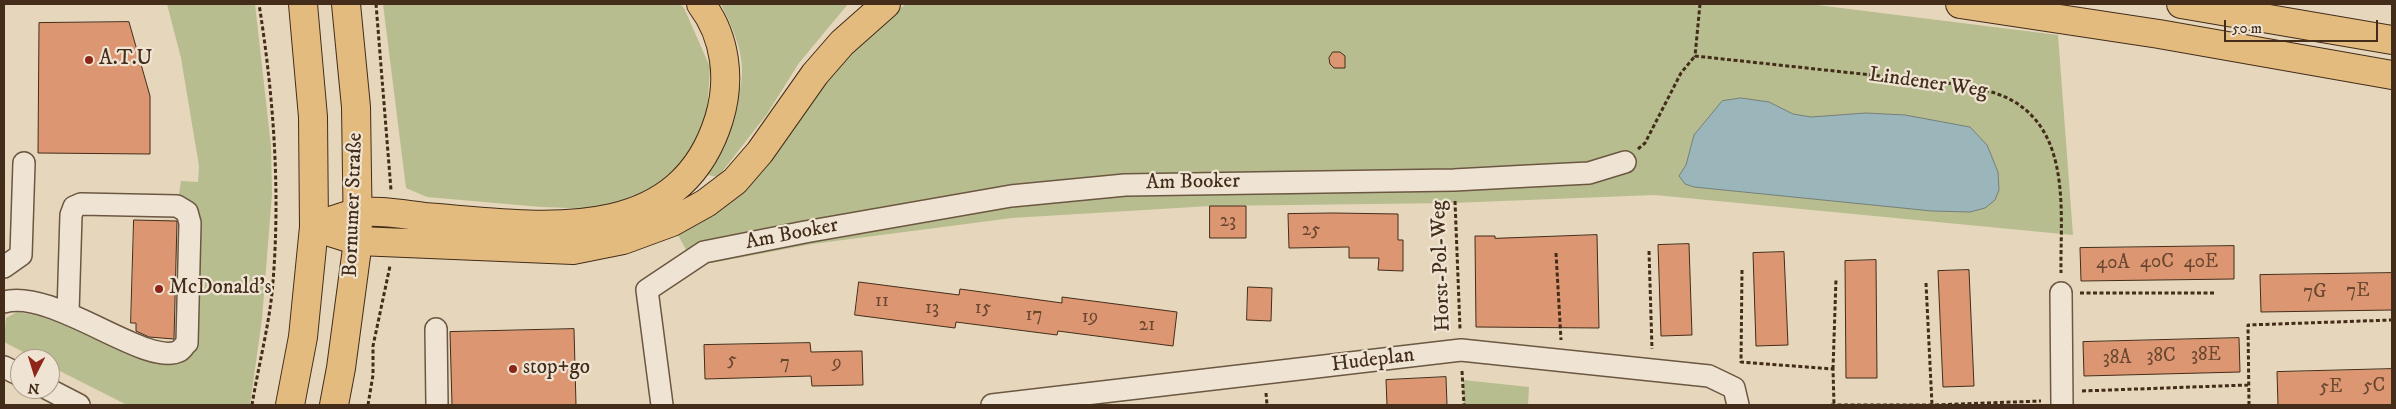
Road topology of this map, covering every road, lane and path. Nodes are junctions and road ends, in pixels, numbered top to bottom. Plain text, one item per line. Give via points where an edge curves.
1 (258, 4) edge
2 (304, 4) edge
3 (346, 4) edge
4 (376, 4) edge
5 (701, 4) edge
6 (886, 4) edge
7 (1700, 4) edge
8 (1960, 4) edge
9 (2181, 4) edge
10 (2392, 40) edge
11 (1695, 56) junction
12 (2392, 75) edge
13 (1625, 162) joint
14 (24, 163) dead end
15 (1454, 180) junction
16 (358, 213) junction
17 (391, 214) junction
18 (314, 227) junction
19 (358, 242) junction
20 (390, 244) junction
21 (1649, 251) dead end
22 (1556, 253) dead end
23 (4, 267) edge
24 (1742, 270) dead end
25 (1836, 278) dead end
26 (1926, 283) dead end
27 (2061, 293) junction
28 (2216, 293) dead end
29 (4, 302) edge
30 (68, 313) junction
31 (2392, 320) edge
32 (436, 328) dead end
33 (1461, 350) junction
34 (1562, 361) junction
35 (1834, 369) junction
36 (1653, 370) junction
37 (2248, 385) junction
38 (59, 399) edge
39 (2062, 399) edge
40 (79, 405) edge
41 (252, 405) edge
42 (290, 405) edge
43 (334, 405) edge
44 (368, 405) edge
45 (437, 405) edge
46 (662, 405) edge
47 (992, 405) edge
48 (1464, 405) edge
49 (1738, 405) edge
50 (1833, 405) edge
51 (1932, 405) edge
52 (2249, 405) edge

1 - 41 path via 268,62 276,207 271,294
2 - 18 main road, Bornumer Straße via 313,117
3 - 16 main road, Bornumer Straße via 356,107
4 - 17 path
5 - 17 main road via 717,33 726,63 721,111 707,149 694,168 656,202 603,222 561,226
6 - 20 main road via 842,43 735,181 706,203 672,222 623,240 573,250
7 - 11 path
8 - 12 main road via 2159,34
9 - 10 main road
11 - 13 path via 1681,73 1645,143
11 - 27 path, Lindener Weg via 1955,84 1987,90 2014,101 2031,116 2055,156 2060,184
13 - 15 street, Am Booker via 1589,172
14 - 23 street via 21,255
15 - 33 path, Horst-Pol-Weg
15 - 46 street, Am Booker via 1125,185 1011,196 704,252 647,290
16 - 17 main road
16 - 18 main road
16 - 19 main road, Bornumer Straße
18 - 19 main road
18 - 42 main road, Bornumer Straße via 303,337
19 - 20 main road
19 - 43 main road, Bornumer Straße via 342,368
20 - 44 path via 390,272 373,346
21 - 36 path
22 - 34 path
24 - 35 path via 1741,362
25 - 35 path
26 - 51 path
27 - 28 path
27 - 39 street
29 - 30 street via 26,302
30 - 30 street via 129,344 168,354 180,351 187,343 190,223 187,212 177,206 81,204 74,207 71,215
31 - 37 path via 2248,325
32 - 45 street
33 - 34 street, Hudeplan
33 - 47 street, Hudeplan
33 - 48 path, Horst-Pol-Weg
34 - 36 street, Hudeplan
35 - 50 path
36 - 49 street, Hudeplan via 1709,376 1734,388
37 - 39 path
37 - 52 path
38 - 40 street
39 - 51 path
50 - 51 path

